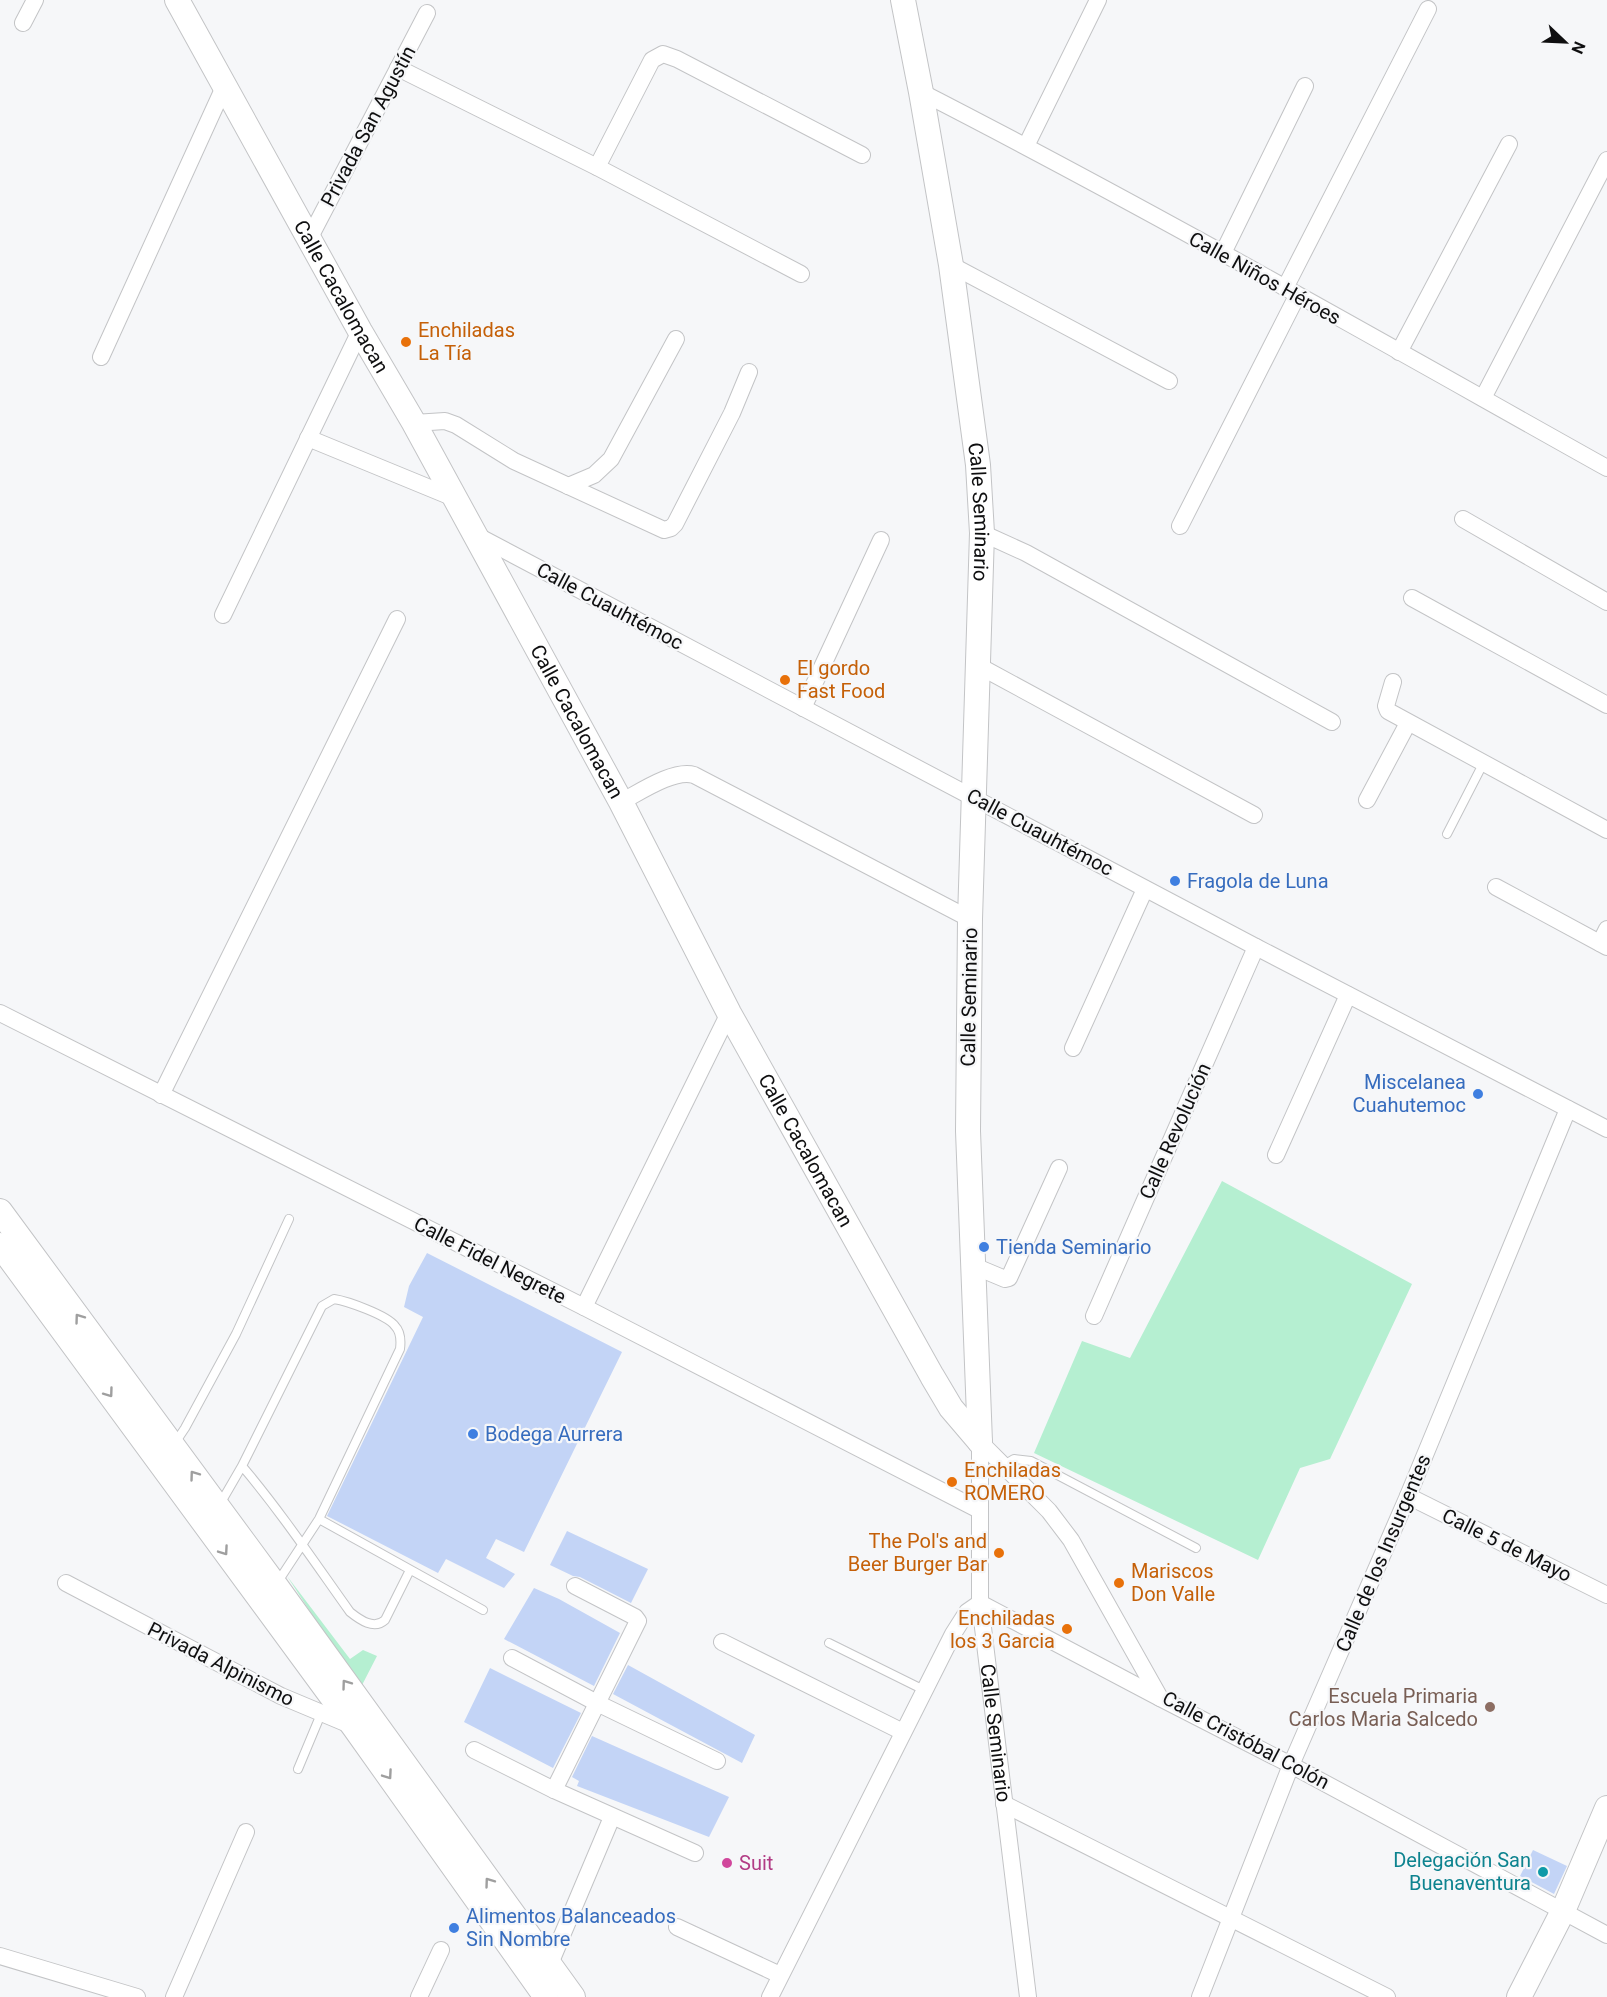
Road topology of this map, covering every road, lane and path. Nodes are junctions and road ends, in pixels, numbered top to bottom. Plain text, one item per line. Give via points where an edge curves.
1 (35, 0) edge
2 (177, 0) edge
3 (903, 0) edge
4 (1098, 0) edge
5 (1428, 9) dead end
6 (427, 13) dead end
7 (23, 23) dead end
8 (398, 68) junction
9 (1305, 86) dead end
10 (224, 87) junction
11 (921, 92) junction
12 (1509, 144) dead end
13 (1026, 146) junction
14 (862, 155) dead end
15 (1607, 160) edge
16 (597, 166) junction
17 (309, 239) junction
18 (1223, 254) junction
19 (951, 265) junction
20 (801, 274) dead end
21 (1291, 292) junction
22 (360, 331) junction
23 (676, 339) dead end
24 (1399, 352) junction
25 (101, 357) dead end
26 (749, 372) dead end
27 (1169, 381) dead end
28 (1482, 398) junction
29 (414, 423) junction
30 (309, 438) junction
31 (1607, 468) edge
32 (568, 486) junction
33 (454, 498) junction
34 (1463, 519) dead end
35 (1180, 526) dead end
36 (982, 533) junction
37 (474, 534) junction
38 (881, 540) dead end
39 (1412, 597) dead end
40 (1607, 602) edge
41 (223, 615) dead end
42 (397, 619) dead end
43 (979, 666) junction
44 (1393, 682) dead end
45 (1605, 700) edge
46 (803, 708) junction
47 (1332, 722) dead end
48 (1408, 723) junction
49 (1484, 762) junction
50 (974, 796) junction
51 (1367, 800) dead end
52 (621, 802) junction
53 (1254, 814) dead end
54 (1607, 830) edge
55 (1447, 834) dead end
56 (1496, 887) dead end
57 (1145, 889) junction
58 (970, 919) junction
59 (1605, 940) edge
60 (1256, 947) junction
61 (1348, 995) junction
62 (0, 1013) edge
63 (729, 1013) junction
64 (1073, 1048) dead end
65 (161, 1095) junction
66 (1568, 1109) junction
67 (1607, 1129) edge
68 (1276, 1155) dead end
69 (1059, 1168) dead end
70 (0, 1211) edge
71 (289, 1219) dead end
72 (0, 1245) edge
73 (974, 1266) junction
74 (584, 1307) junction
75 (1094, 1316) dead end
76 (980, 1442) junction
77 (168, 1457) junction
78 (1004, 1465) junction
79 (242, 1466) junction
80 (1408, 1496) junction
81 (979, 1510) junction
82 (210, 1515) junction
83 (319, 1519) junction
84 (303, 1546) junction
85 (1196, 1548) dead end
86 (410, 1570) junction
87 (66, 1583) dead end
88 (575, 1586) dead end
89 (267, 1593) junction
90 (1607, 1595) edge
91 (980, 1603) junction
92 (483, 1610) dead end
93 (722, 1642) dead end
94 (829, 1643) dead end
95 (512, 1658) dead end
96 (924, 1690) junction
97 (1160, 1698) junction
98 (597, 1703) junction
99 (321, 1714) junction
100 (354, 1727) junction
101 (381, 1731) junction
102 (903, 1732) junction
103 (474, 1750) dead end
104 (717, 1761) dead end
105 (1291, 1765) junction
106 (298, 1769) dead end
107 (554, 1790) junction
108 (1004, 1804) junction
109 (1607, 1808) edge
110 (612, 1817) junction
111 (246, 1833) dead end
112 (695, 1853) dead end
113 (1563, 1911) junction
114 (1231, 1920) junction
115 (677, 1927) dead end
116 (1607, 1935) edge
117 (441, 1950) dead end
118 (0, 1956) edge
119 (550, 1966) junction
120 (780, 1975) junction
121 (542, 1992) edge
122 (137, 1997) edge
123 (174, 1997) edge
124 (419, 1997) edge
125 (573, 1997) edge
126 (770, 1997) edge
127 (1028, 1997) edge
128 (1200, 1997) edge
129 (1387, 1997) edge
130 (1519, 1997) edge

1 - 7 street
2 - 10 street, Calle Cacalomacan
3 - 11 street, Calle Seminario
4 - 13 street
5 - 21 street
6 - 8 street, Privada San Agustín
8 - 16 street
8 - 17 street, Privada San Agustín
9 - 18 street
10 - 17 street, Calle Cacalomacan
10 - 25 street
11 - 13 street, Calle Niños Héroes
11 - 19 street, Calle Seminario
12 - 24 street
13 - 18 street, Calle Niños Héroes
14 - 16 street via 663,54 652,60
15 - 28 street
16 - 20 street
17 - 22 street, Calle Cacalomacan
18 - 21 street, Calle Niños Héroes
19 - 27 street
19 - 36 street, Calle Seminario via 978,465
21 - 24 street, Calle Niños Héroes
21 - 35 street
22 - 29 street, Calle Cacalomacan
22 - 30 street
23 - 32 street via 611,459 594,475
24 - 28 street, Calle Niños Héroes
26 - 32 street via 732,413 671,528 656,527
28 - 31 street, Calle Niños Héroes
29 - 32 street via 445,421 456,425 514,462
29 - 33 street, Calle Cacalomacan
30 - 33 street
30 - 41 street
33 - 37 street, Calle Cacalomacan
34 - 40 street
36 - 43 street, Calle Seminario
36 - 47 street via 1026,553
37 - 46 street, Calle Cuauhtémoc
37 - 52 street, Calle Cacalomacan
38 - 46 street
39 - 45 street
42 - 65 street
43 - 50 street, Calle Seminario
43 - 53 street
44 - 48 street via 1385,708
46 - 50 street, Calle Cuauhtémoc
48 - 49 street
48 - 51 street
49 - 54 street
49 - 55 lane
50 - 57 street, Calle Cuauhtémoc
50 - 58 street, Calle Seminario
52 - 58 street via 687,772
52 - 63 street, Calle Cacalomacan
56 - 59 street
57 - 60 street, Calle Cuauhtémoc
57 - 64 street
58 - 73 street, Calle Seminario via 968,1131
60 - 61 street, Calle Cuauhtémoc
60 - 75 street, Calle Revolución
61 - 66 street, Calle Cuauhtémoc
61 - 68 street
62 - 65 street, Calle Fidel Negrete
63 - 74 street
63 - 76 street, Calle Cacalomacan via 932,1376 951,1408
65 - 74 street, Calle Fidel Negrete
66 - 67 street, Calle Cuauhtémoc
66 - 80 street, Calle de los Insurgentes
69 - 73 street via 1009,1278
77 -> 70 street
71 - 77 lane via 236,1334
72 -> 77 street
73 - 76 street, Calle Seminario
74 - 81 street, Calle Fidel Negrete
76 - 78 street, Calle Cristóbal Colón
76 - 81 street, Calle Seminario
77 - 82 street
78 - 85 lane via 1014,1459 1031,1461
78 - 97 street, Calle Cristóbal Colón via 1071,1540
79 - 82 lane
79 - 83 lane via 322,1306 341,1300 395,1325 400,1334 400,1349
79 - 84 lane
80 - 90 street, Calle 5 de Mayo
80 - 105 street, Calle de los Insurgentes
81 - 91 street, Calle Seminario
82 - 89 street
83 - 84 lane
83 - 86 lane
84 - 86 lane via 350,1612 374,1625 385,1620
84 - 89 lane
86 - 92 lane
87 - 99 street, Privada Alpinismo
88 - 98 street via 638,1622
89 - 100 street
101 -> 89 street
91 - 96 street via 961,1620
91 - 97 street
91 - 108 street, Calle Seminario
93 - 102 street
94 - 96 lane
95 - 98 street
96 - 102 street
97 - 105 street, Calle Cristóbal Colón
98 - 104 street
98 - 107 street
99 - 100 street, Privada Alpinismo
99 - 106 lane
100 - 101 street, Privada Alpinismo
100 -> 121 street
119 -> 101 street
102 - 120 street
103 - 107 street
105 - 113 street, Calle Cristóbal Colón
105 - 114 street, Calle de los Insurgentes
107 - 110 street
108 - 114 street
108 - 127 street, Calle Seminario
109 - 113 street
110 - 112 street
110 - 119 street
111 - 123 street
113 - 116 street, Calle Cristóbal Colón
113 - 130 street
114 - 128 street, Calle de los Insurgentes
114 - 129 street
115 - 120 street
117 - 124 street
118 - 122 street
119 - 121 street
119 - 125 street
120 - 126 street

